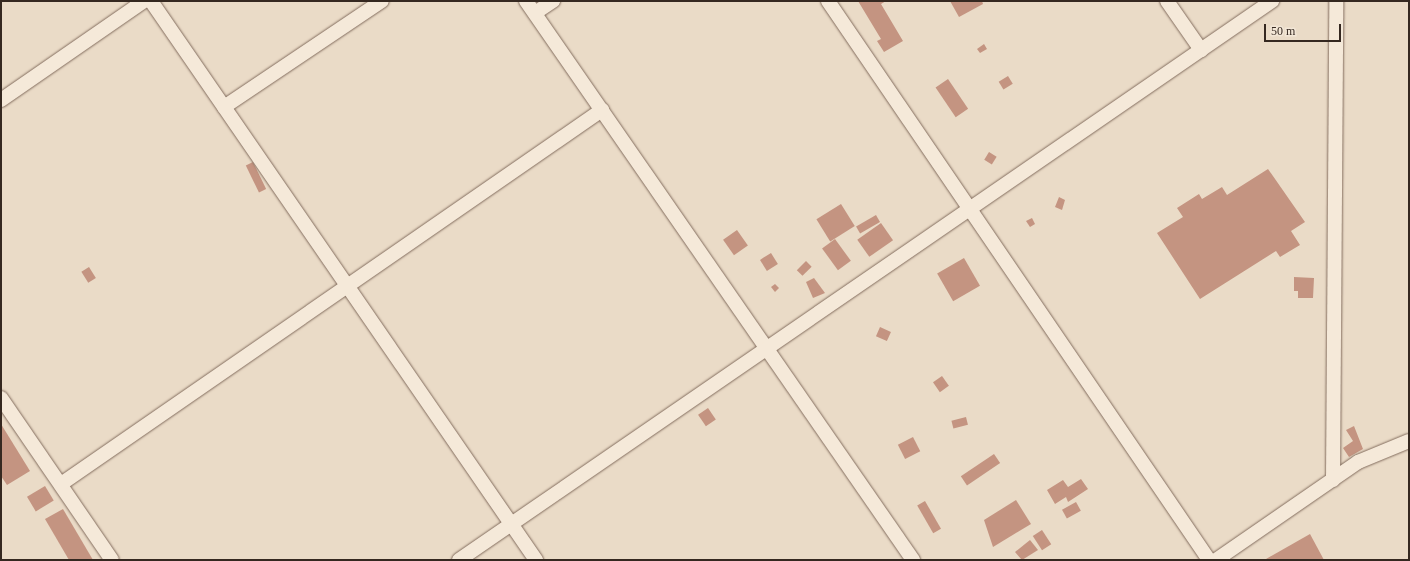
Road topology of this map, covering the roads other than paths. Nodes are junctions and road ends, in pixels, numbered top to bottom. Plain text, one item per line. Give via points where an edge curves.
1 (144, 1) edge
2 (150, 1) edge
3 (382, 1) edge
4 (526, 1) edge
5 (553, 1) edge
6 (828, 1) edge
7 (1167, 1) edge
8 (1336, 1) edge
9 (1266, 3) edge
10 (535, 13) junction
11 (1201, 50) junction
12 (1, 100) edge
13 (224, 107) junction
14 (602, 110) junction
15 (972, 208) junction
16 (348, 287) junction
17 (768, 349) junction
18 (1, 398) edge
19 (1409, 441) edge
20 (1333, 480) junction
21 (61, 484) junction
22 (511, 524) junction
23 (112, 560) edge
24 (459, 560) edge
25 (536, 560) edge
26 (913, 560) edge
27 (1209, 560) edge
28 (1216, 560) edge

1 - 12 lane
2 - 13 lane
3 - 13 lane
4 - 10 lane
5 - 10 lane
6 - 15 lane
7 - 11 lane
8 - 20 lane
9 - 11 lane
10 - 14 lane
11 - 15 lane
13 - 16 lane
14 - 16 lane
14 - 17 lane
15 - 17 lane
15 - 27 lane
16 - 21 lane
16 - 22 lane
17 - 22 lane
17 - 26 lane
18 - 21 lane
19 - 20 lane via 1358,462
20 - 28 lane
21 - 23 lane
22 - 24 lane
22 - 25 lane

